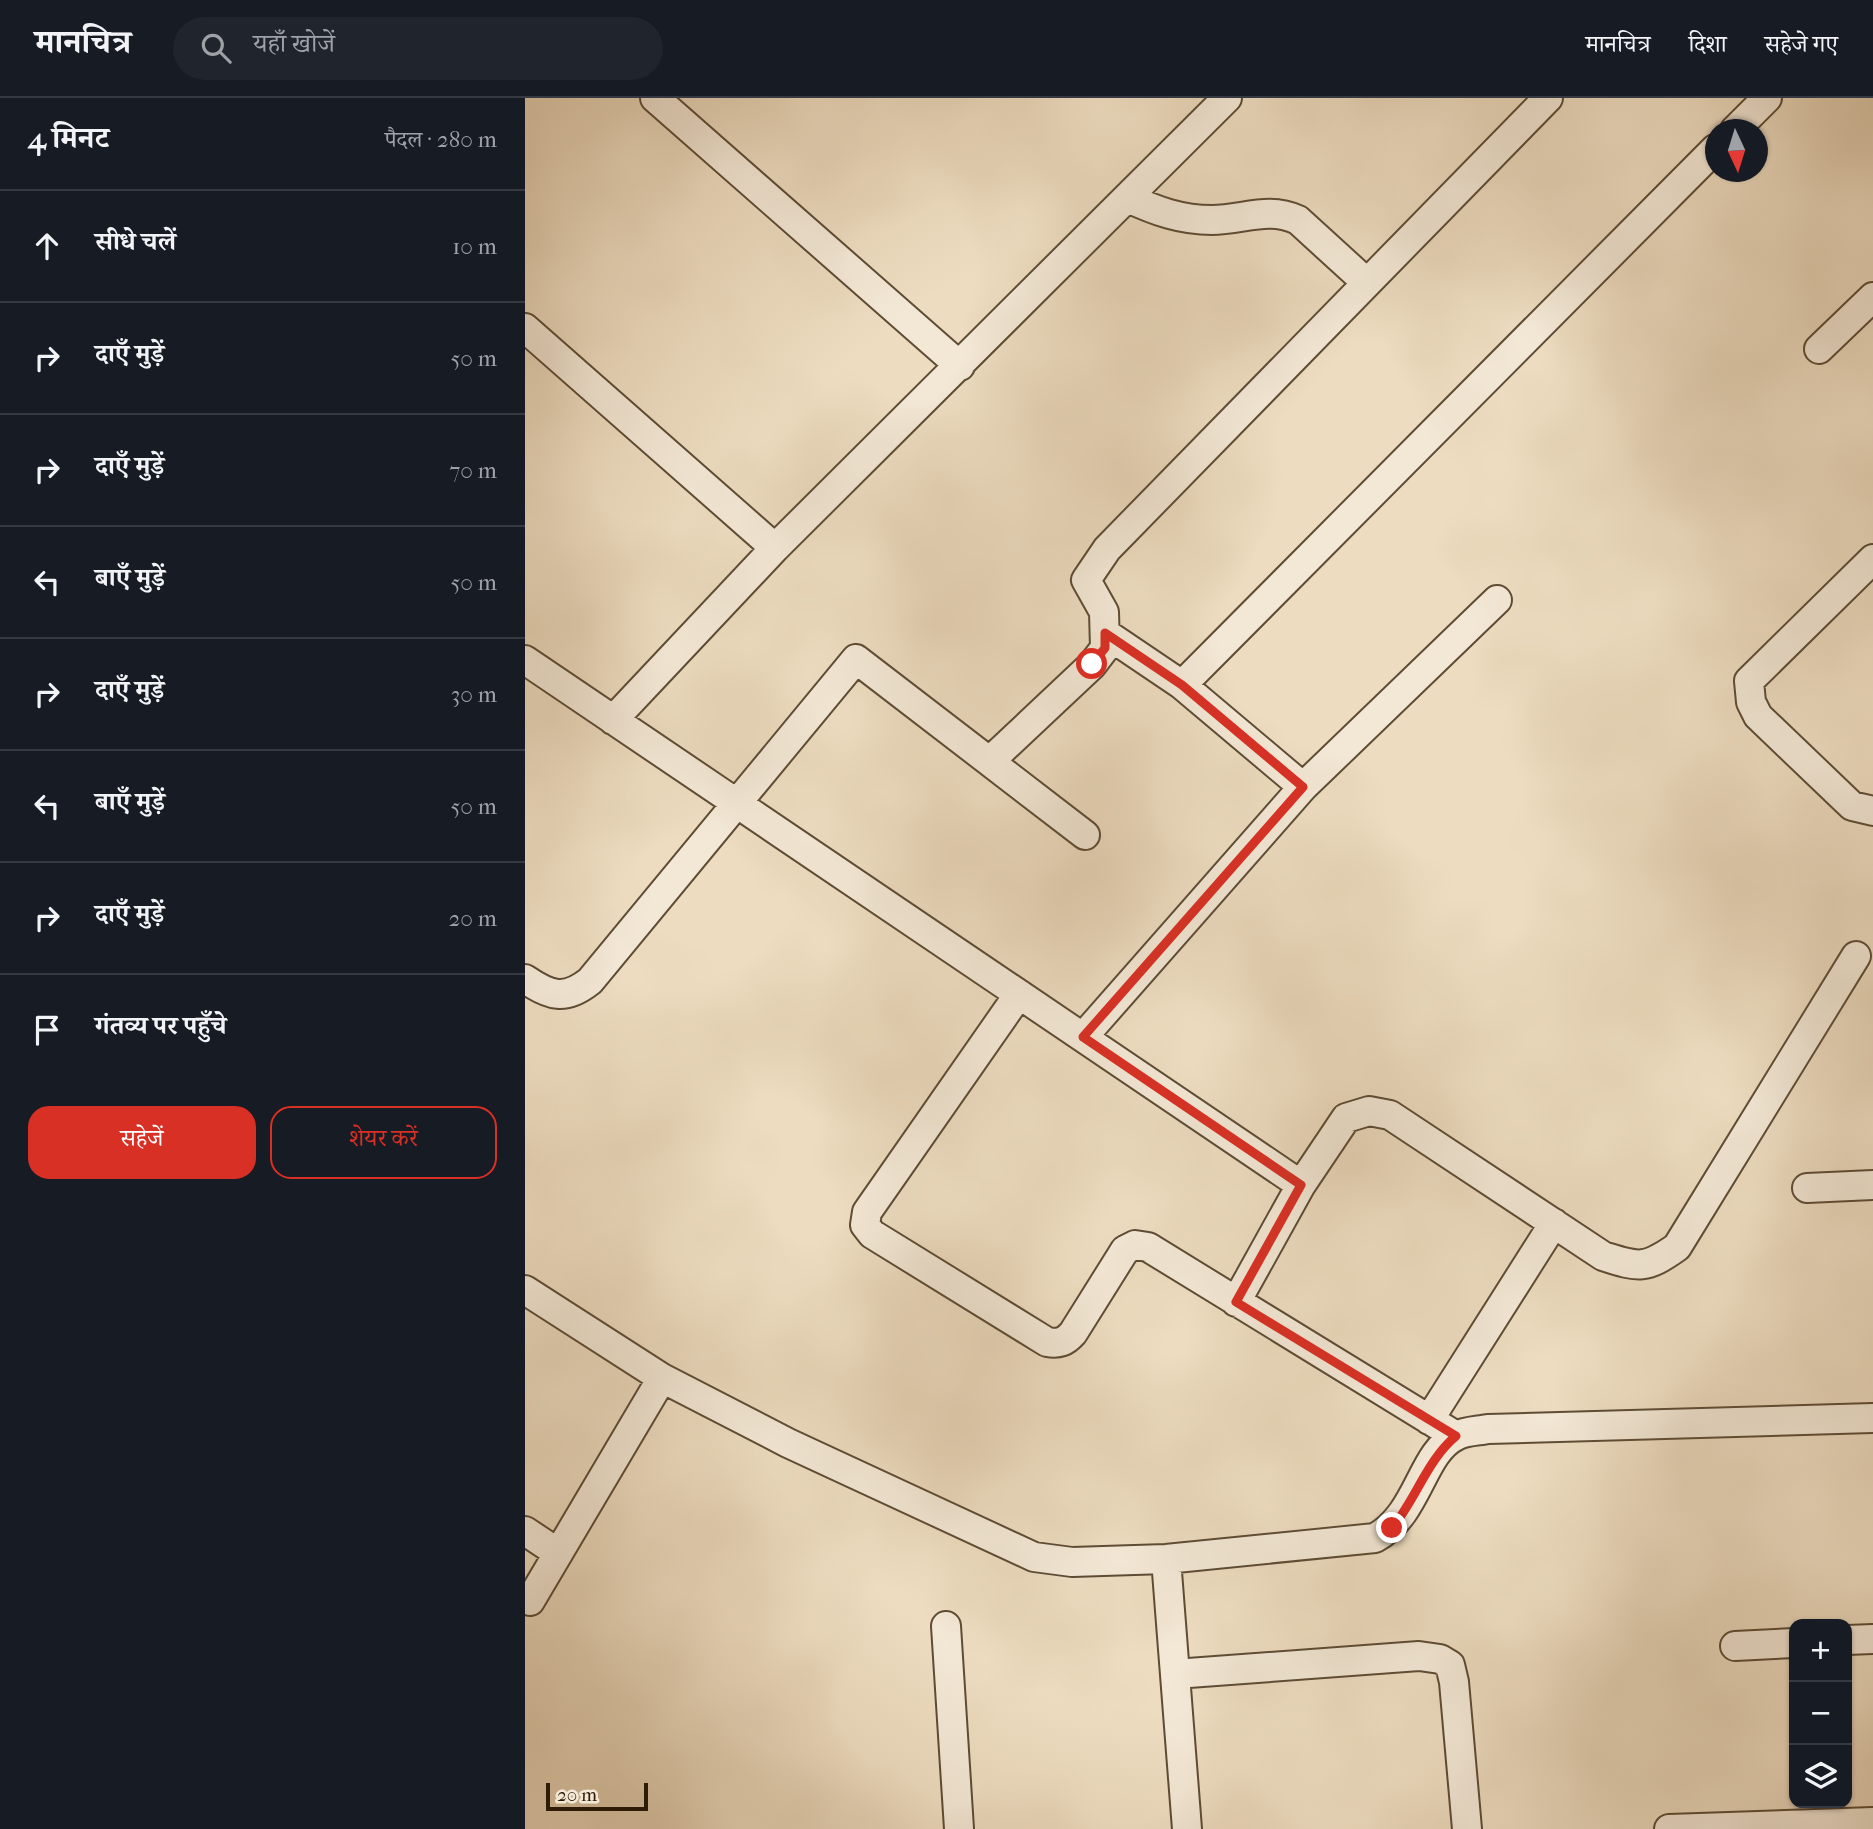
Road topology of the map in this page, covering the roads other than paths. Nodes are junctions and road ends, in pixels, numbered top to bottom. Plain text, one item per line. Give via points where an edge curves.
1 (655, 98) edge
2 (1227, 98) edge
3 (1548, 98) edge
4 (1767, 98) edge
5 (1746, 119) edge
6 (1705, 160) edge
7 (1128, 198) junction
8 (1367, 283) junction
9 (1873, 298) edge
10 (525, 328) edge
11 (1819, 349) dead end
12 (960, 366) junction
13 (775, 548) junction
14 (1873, 559) edge
15 (1497, 600) dead end
16 (1105, 633) junction
17 (525, 660) edge
18 (1182, 685) junction
19 (613, 720) junction
20 (991, 761) junction
21 (1303, 787) junction
22 (737, 802) junction
23 (1873, 811) edge
24 (1085, 835) dead end
25 (1856, 956) dead end
26 (525, 979) edge
27 (1019, 993) junction
28 (1083, 1037) junction
29 (1301, 1185) junction
30 (1873, 1185) edge
31 (1807, 1188) dead end
32 (1554, 1223) junction
33 (525, 1290) edge
34 (1236, 1302) junction
35 (662, 1378) junction
36 (1873, 1418) edge
37 (1429, 1420) junction
38 (1456, 1436) junction
39 (525, 1531) edge
40 (558, 1553) junction
41 (1166, 1559) junction
42 (530, 1601) dead end
43 (946, 1626) dead end
44 (1873, 1639) edge
45 (1852, 1640) edge
46 (1789, 1643) edge
47 (1735, 1646) dead end
48 (1175, 1674) junction
49 (1873, 1822) edge
50 (960, 1829) edge
51 (1187, 1829) edge
52 (1467, 1829) edge
53 (1669, 1829) edge

1 - 12 street
2 - 7 street
3 - 8 street
4 - 5 street
6 - 18 street
7 - 8 street via 1188,219 1275,212 1288,215
7 - 12 street
8 - 16 street via 1092,568 1086,580 1104,612
9 - 11 street
10 - 13 street
12 - 13 street
13 - 19 street
14 - 23 street via 1749,681 1758,716 1852,806
15 - 21 street
16 - 18 street
16 - 20 street via 1105,648 1092,664
17 - 19 street
18 - 21 street
19 - 22 street
20 - 22 street via 856,659
20 - 24 street
21 - 28 street
22 - 26 street via 590,981 577,991 561,994 545,992
22 - 27 street
25 - 32 street via 1677,1247 1654,1264 1629,1265 1603,1256
27 - 28 street
27 - 34 street via 867,1212 865,1225 872,1234 1047,1342 1057,1344 1073,1333 1114,1262 1135,1245 1148,1247
28 - 29 street
29 - 32 street via 1346,1118 1369,1111 1390,1115
29 - 34 street
30 - 31 street
32 - 37 street
33 - 35 street
34 - 37 street
35 - 40 street
35 - 41 street via 788,1443 1034,1557 1072,1562
36 - 38 street via 1488,1429
37 - 38 street
38 - 41 street via 1439,1450 1406,1511 1392,1528 1375,1538
39 - 40 street
40 - 42 street
41 - 48 street
43 - 50 street
44 - 45 street
46 - 47 street
48 - 51 street
48 - 52 street via 1419,1656 1440,1659 1450,1665 1454,1682
49 - 53 street

